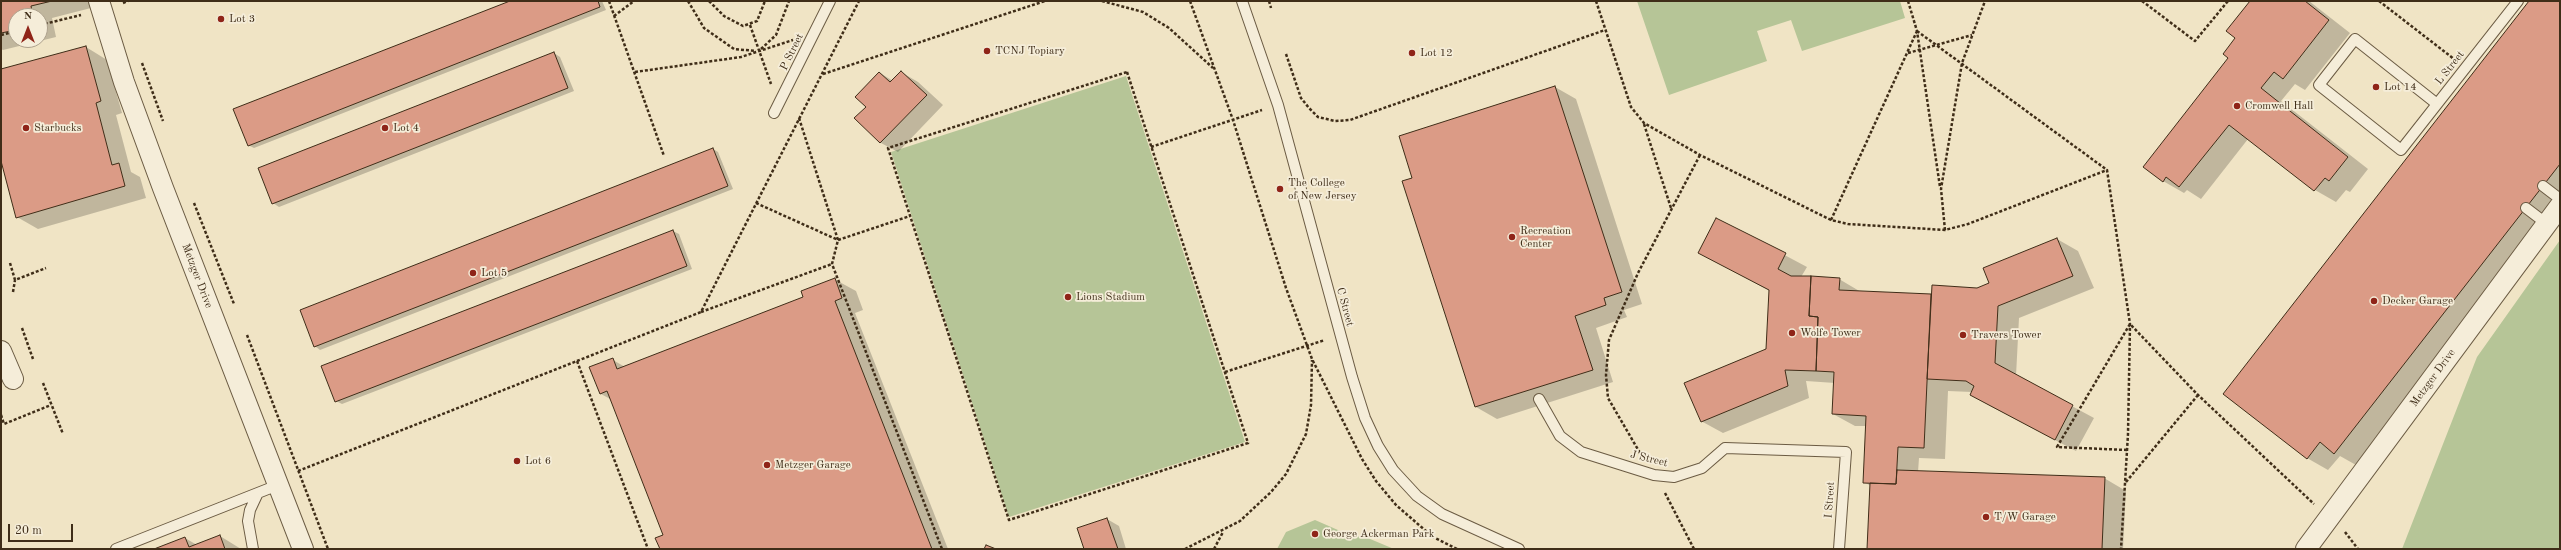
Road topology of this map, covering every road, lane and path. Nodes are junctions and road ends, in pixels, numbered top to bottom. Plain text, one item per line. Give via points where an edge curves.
1 (99, 1) edge
2 (128, 1) edge
3 (609, 1) edge
4 (634, 1) edge
5 (688, 1) edge
6 (709, 1) edge
7 (765, 1) edge
8 (789, 1) edge
9 (830, 1) edge
10 (859, 1) edge
11 (1046, 1) edge
12 (1102, 1) edge
13 (1190, 1) edge
14 (1242, 1) edge
15 (1269, 1) edge
16 (1596, 1) edge
17 (1908, 1) edge
18 (1985, 1) edge
19 (2142, 1) edge
20 (2228, 1) edge
21 (2379, 1) edge
22 (2518, 1) edge
23 (124, 3) dead end
24 (1271, 8) dead end
25 (82, 15) dead end
26 (614, 16) junction
27 (48, 23) edge
28 (750, 25) junction
29 (1605, 30) junction
30 (1917, 31) junction
31 (814, 33) junction
32 (1972, 35) junction
33 (1938, 46) junction
34 (1920, 50) junction
35 (759, 51) junction
36 (1286, 54) dead end
37 (1908, 54) junction
38 (141, 61) dead end
39 (1962, 63) junction
40 (2465, 68) junction
41 (1215, 70) junction
42 (635, 72) junction
43 (823, 74) junction
44 (771, 84) dead end
45 (2437, 104) junction
46 (1262, 110) dead end
47 (774, 113) dead end
48 (799, 118) junction
49 (1232, 120) junction
50 (1644, 123) junction
51 (164, 126) dead end
52 (1151, 148) junction
53 (664, 156) dead end
54 (1700, 156) junction
55 (2106, 170) junction
56 (2543, 186) dead end
57 (1941, 189) junction
58 (2560, 199) edge
59 (194, 203) dead end
60 (756, 203) junction
61 (2560, 206) edge
62 (2526, 208) dead end
63 (1671, 209) junction
64 (910, 216) junction
65 (1831, 220) junction
66 (2547, 224) junction
67 (1945, 230) junction
68 (838, 240) junction
69 (10, 263) dead end
70 (832, 264) junction
71 (46, 268) dead end
72 (15, 280) junction
73 (13, 292) dead end
74 (234, 304) dead end
75 (701, 312) junction
76 (2130, 324) junction
77 (22, 328) dead end
78 (247, 335) dead end
79 (1341, 336) junction
80 (1306, 344) junction
81 (1, 351) edge
82 (33, 359) dead end
83 (1312, 360) junction
84 (577, 361) junction
85 (1225, 372) junction
86 (13, 380) dead end
87 (43, 383) dead end
88 (2198, 395) junction
89 (1539, 399) dead end
90 (51, 405) junction
91 (1, 415) edge
92 (63, 434) dead end
93 (2127, 450) junction
94 (1846, 452) joint
95 (298, 471) junction
96 (1654, 475) junction
97 (2126, 483) junction
98 (278, 485) junction
99 (257, 495) junction
100 (2316, 506) dead end
101 (2343, 530) dead end
102 (1223, 532) junction
103 (116, 549) edge
104 (253, 549) edge
105 (303, 549) edge
106 (328, 549) edge
107 (648, 549) edge
108 (942, 549) edge
109 (1184, 549) edge
110 (1214, 549) edge
111 (1457, 549) edge
112 (1519, 549) edge
113 (1694, 549) edge
114 (1839, 549) edge
115 (2121, 549) edge
116 (2306, 549) edge
117 (2358, 549) edge

1 - 98 street, Metzger Drive via 139,124
2 - 23 path
3 - 26 path
4 - 26 path
5 - 35 path via 704,28 734,50
6 - 28 path via 735,23 742,26
7 - 28 path via 757,21
8 - 35 path via 776,35
9 - 31 lane, P Street
10 - 43 path
11 - 43 path
12 - 41 path via 1143,12 1169,28
13 - 41 path
14 - 79 lane, C Street via 1278,105
15 - 24 path
16 - 29 path
17 - 30 path
18 - 32 path
19 - 20 path via 2195,41
21 - 40 path
22 - 40 lane, L Street
25 - 27 path
26 - 42 path
28 - 35 path
29 - 36 path via 1350,120 1335,121 1318,117 1309,108 1301,98
29 - 50 path via 1631,107
30 - 33 path
30 - 34 path
30 - 37 path
31 - 35 path
31 - 47 lane, P Street
32 - 33 path
32 - 39 path
33 - 34 path
33 - 39 path
34 - 37 path
34 - 57 path
35 - 42 path via 741,57
35 - 44 path
37 - 65 path
38 - 51 path
39 - 55 path
39 - 57 path
40 - 45 lane, L Street
41 - 49 path
42 - 53 path
43 - 48 path
45 - 45 lane, L Street via 2401,150 2319,85 2355,39
46 - 49 path
48 - 60 path
48 - 68 path
49 - 52 path
49 - 80 path
50 - 54 path
50 - 63 path
52 - 64 path via 1127,72 888,148
52 - 85 path
54 - 63 path
54 - 65 path
55 - 67 path via 1968,224
55 - 76 path
56 - 58 lane
57 - 67 path
59 - 74 path
60 - 68 path
60 - 75 path
61 - 66 street, Metzger Drive
62 - 66 lane
63 - 96 path via 1638,273 1609,340 1606,375 1608,398
64 - 68 path
64 - 85 path via 1009,520 1248,443
65 - 67 path via 1848,224
66 - 116 street, Metzger Drive
68 - 70 path
69 - 72 path
70 - 75 path
70 - 108 path
71 - 72 path
72 - 73 path
75 - 84 path
76 - 88 path
76 - 93 path
76 - 93 path via 2057,447
77 - 82 path
78 - 95 path
79 - 80 path
79 - 112 lane, C Street via 1365,418 1393,470 1417,496 1442,514
80 - 83 path
80 - 85 path
81 - 86 street
83 - 102 path via 1312,405 1306,434 1297,455 1271,492 1240,521
83 - 111 path via 1362,459 1376,481 1396,505 1418,525 1433,537
84 - 95 path
84 - 107 path
87 - 90 path
88 - 97 path
88 - 100 path
89 - 96 lane, J Street via 1560,436 1581,452
90 - 91 path via 4,424
90 - 92 path
93 - 97 path
94 - 96 lane, J Street via 1725,448 1702,468 1674,478
94 - 114 lane, I Street
95 - 106 path
96 - 113 path
97 - 115 path
98 - 99 lane
98 - 105 street, Metzger Drive
99 - 103 lane
99 - 104 lane via 248,521
101 - 117 path
102 - 109 path
102 - 110 path

